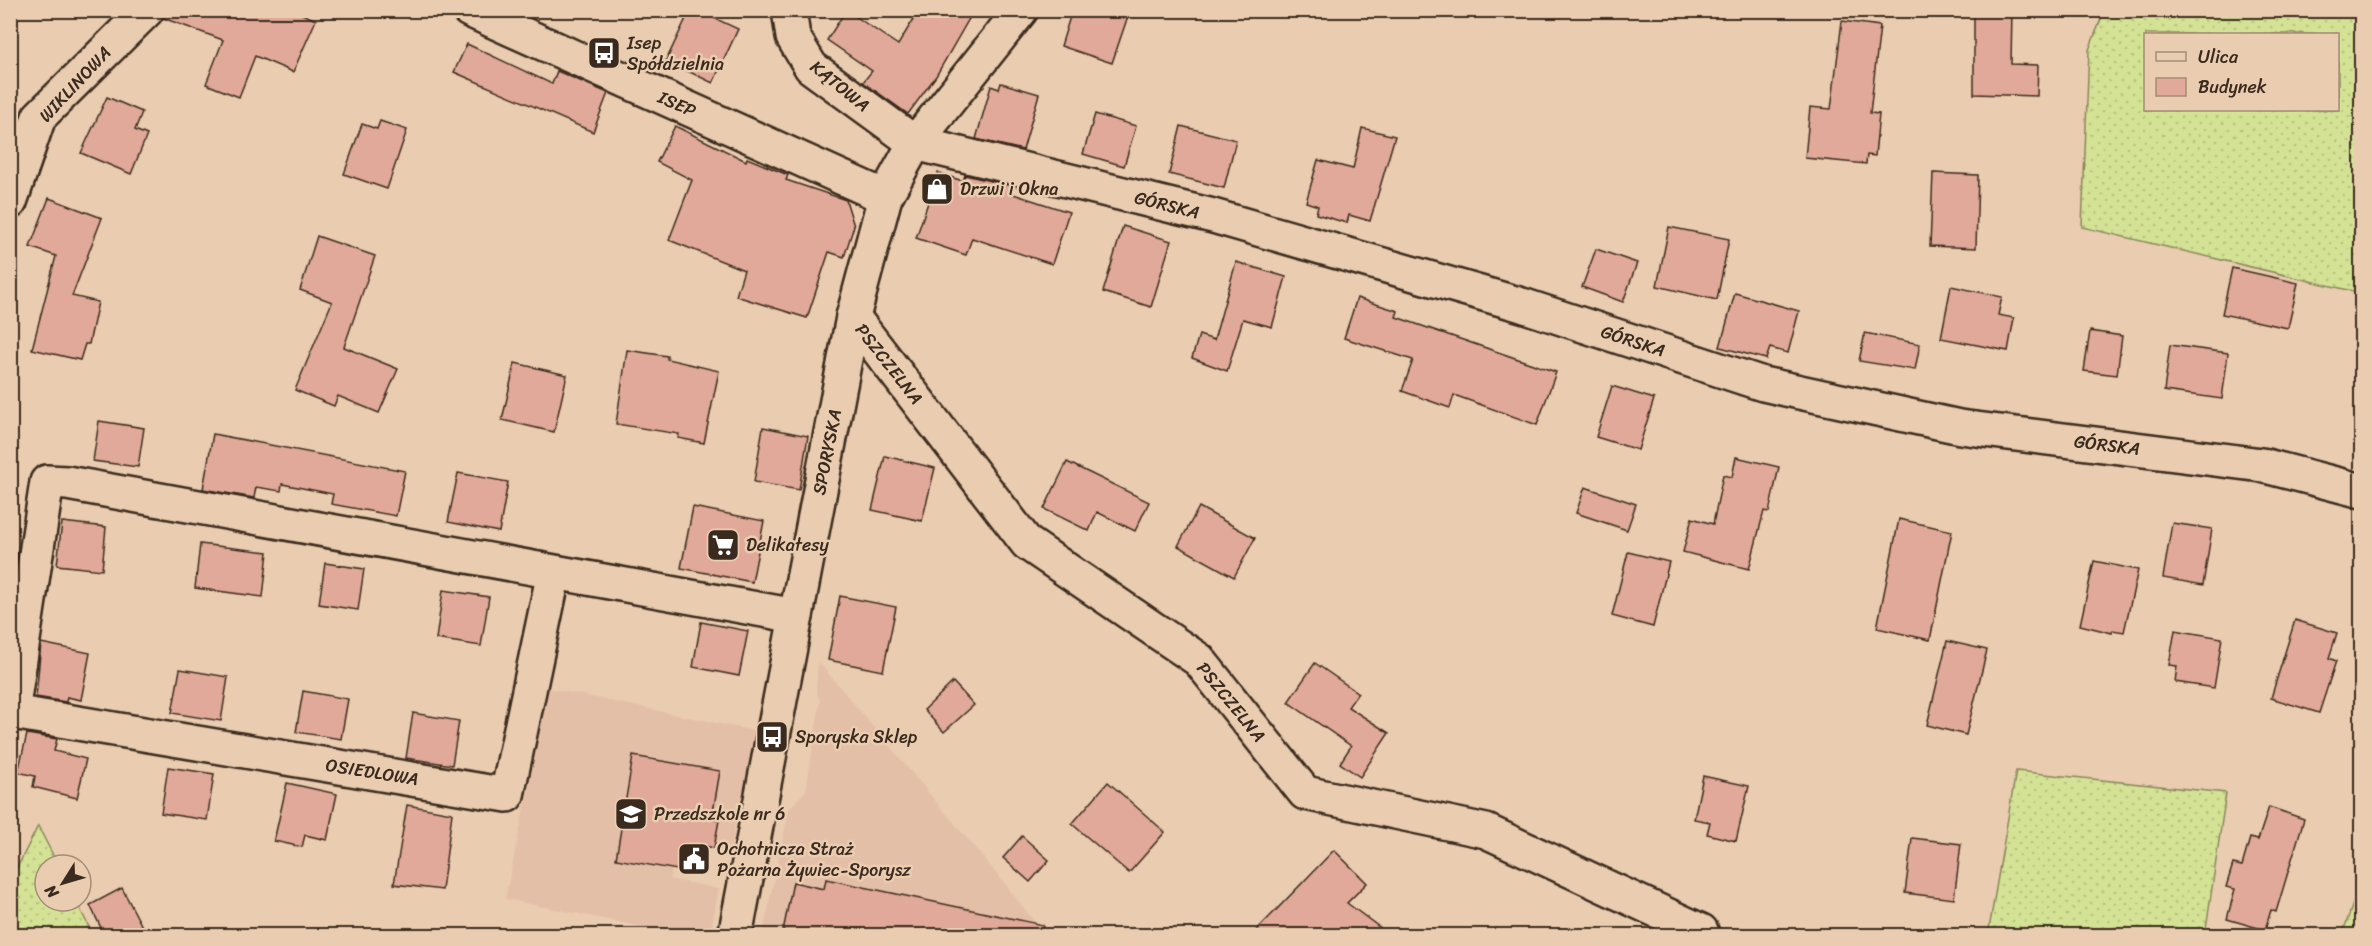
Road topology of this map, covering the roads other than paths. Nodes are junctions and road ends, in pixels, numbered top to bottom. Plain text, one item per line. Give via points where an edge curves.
1 (147, 10) edge
2 (469, 10) edge
3 (789, 10) edge
4 (1021, 10) edge
5 (915, 144) junction
6 (885, 197) junction
7 (10, 202) edge
8 (853, 317) junction
9 (2361, 491) edge
10 (554, 572) junction
11 (796, 616) junction
12 (12, 712) edge
13 (735, 936) edge
14 (1703, 936) edge

1 - 7 street, WIKLINOWA via 39,117
2 - 6 street, ISEP
3 - 5 street, KĄTOWA via 794,37 810,67
4 - 5 street, SPORYSKA
5 - 6 street, SPORYSKA
5 - 9 street, GÓRSKA via 1224,219 1522,304 1763,384 1960,427 2262,465
6 - 8 street, SPORYSKA
8 - 11 street, SPORYSKA
8 - 14 street, PSZCZELNA via 1027,543 1199,660 1305,793 1486,831 1701,931
10 - 11 street
10 - 12 street, OSIEDLOWA via 507,795
10 - 12 street via 47,482
11 - 13 street, SPORYSKA

